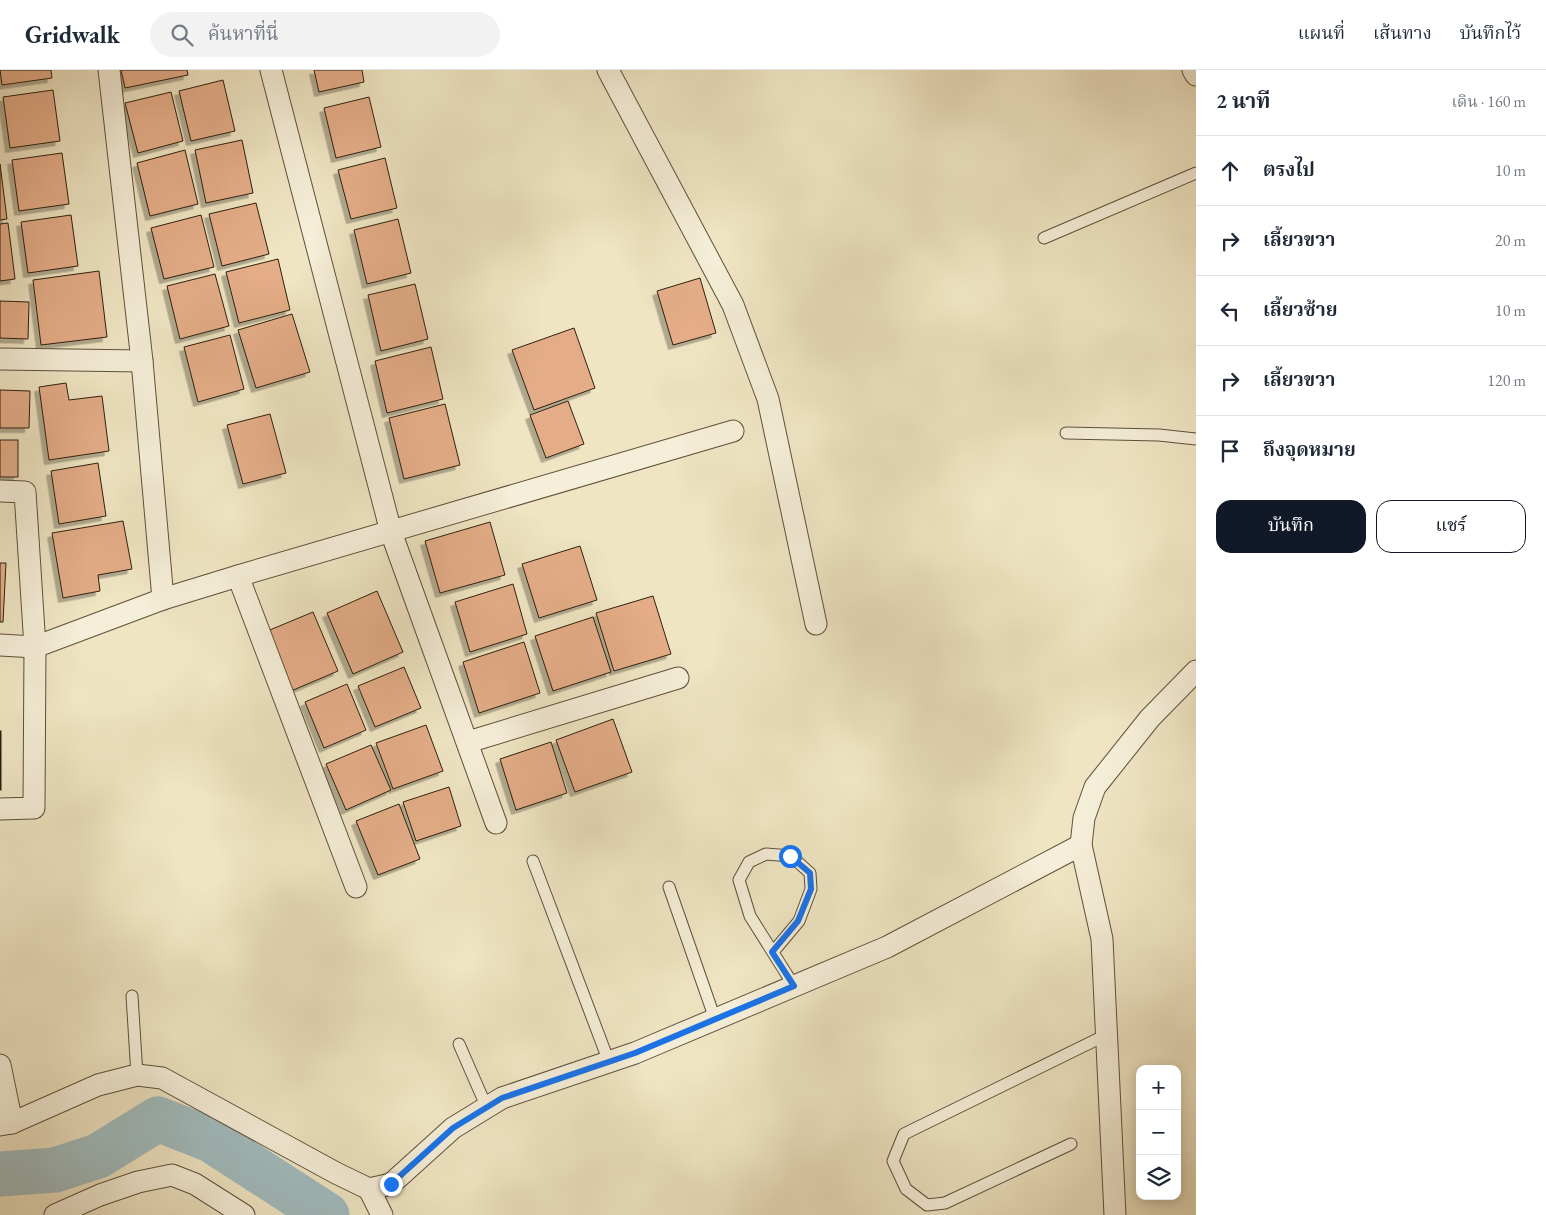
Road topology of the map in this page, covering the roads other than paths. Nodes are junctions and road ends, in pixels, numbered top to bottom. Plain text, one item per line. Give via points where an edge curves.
1 (109, 70) edge
2 (271, 70) edge
3 (608, 70) edge
4 (1193, 70) edge
5 (1196, 75) edge
6 (1196, 173) edge
7 (1044, 238) dead end
8 (0, 359) edge
9 (142, 361) junction
10 (733, 431) dead end
11 (1066, 433) dead end
12 (1196, 439) edge
13 (0, 491) edge
14 (391, 532) junction
15 (238, 576) junction
16 (163, 599) junction
17 (816, 624) dead end
18 (0, 645) edge
19 (35, 647) junction
20 (1196, 671) edge
21 (678, 678) dead end
22 (468, 742) junction
23 (0, 809) edge
24 (496, 822) dead end
25 (1081, 845) junction
26 (533, 861) dead end
27 (356, 887) dead end
28 (669, 887) dead end
29 (772, 952) junction
30 (794, 986) junction
31 (132, 996) dead end
32 (715, 1019) junction
33 (1106, 1035) junction
34 (458, 1044) dead end
35 (608, 1062) junction
36 (0, 1065) edge
37 (136, 1075) junction
38 (486, 1108) junction
39 (6, 1124) edge
40 (1071, 1144) dead end
41 (369, 1189) junction
42 (55, 1215) edge
43 (244, 1215) edge
44 (382, 1215) edge
45 (1115, 1215) edge

1 - 9 street
2 - 14 street
3 - 17 street via 734,305 768,399
4 - 5 street
6 - 7 lane
8 - 9 street
9 - 16 street
10 - 14 street
11 - 12 lane
13 - 19 street via 25,492
14 - 15 street
14 - 22 street
15 - 16 street
15 - 27 street
16 - 19 street
18 - 19 street
19 - 23 street via 34,808
20 - 25 street via 1150,718 1095,787 1084,818
21 - 22 street
22 - 24 street
25 - 30 street via 886,947
25 - 33 street via 1102,939
26 - 35 lane
28 - 32 lane
29 - 29 lane via 750,916 739,880 750,862 766,854 790,856 810,873 811,889 798,921
29 - 30 lane
30 - 32 street
31 - 37 lane
32 - 35 street
33 - 40 lane via 904,1134 893,1161 906,1189 927,1204 945,1203
33 - 45 street
34 - 38 lane
35 - 38 street via 502,1098
36 - 39 street
37 - 39 street via 98,1085
37 - 41 street via 162,1078
38 - 41 street via 453,1128 391,1184
41 - 44 street
42 - 43 street via 123,1187 172,1175 195,1184

